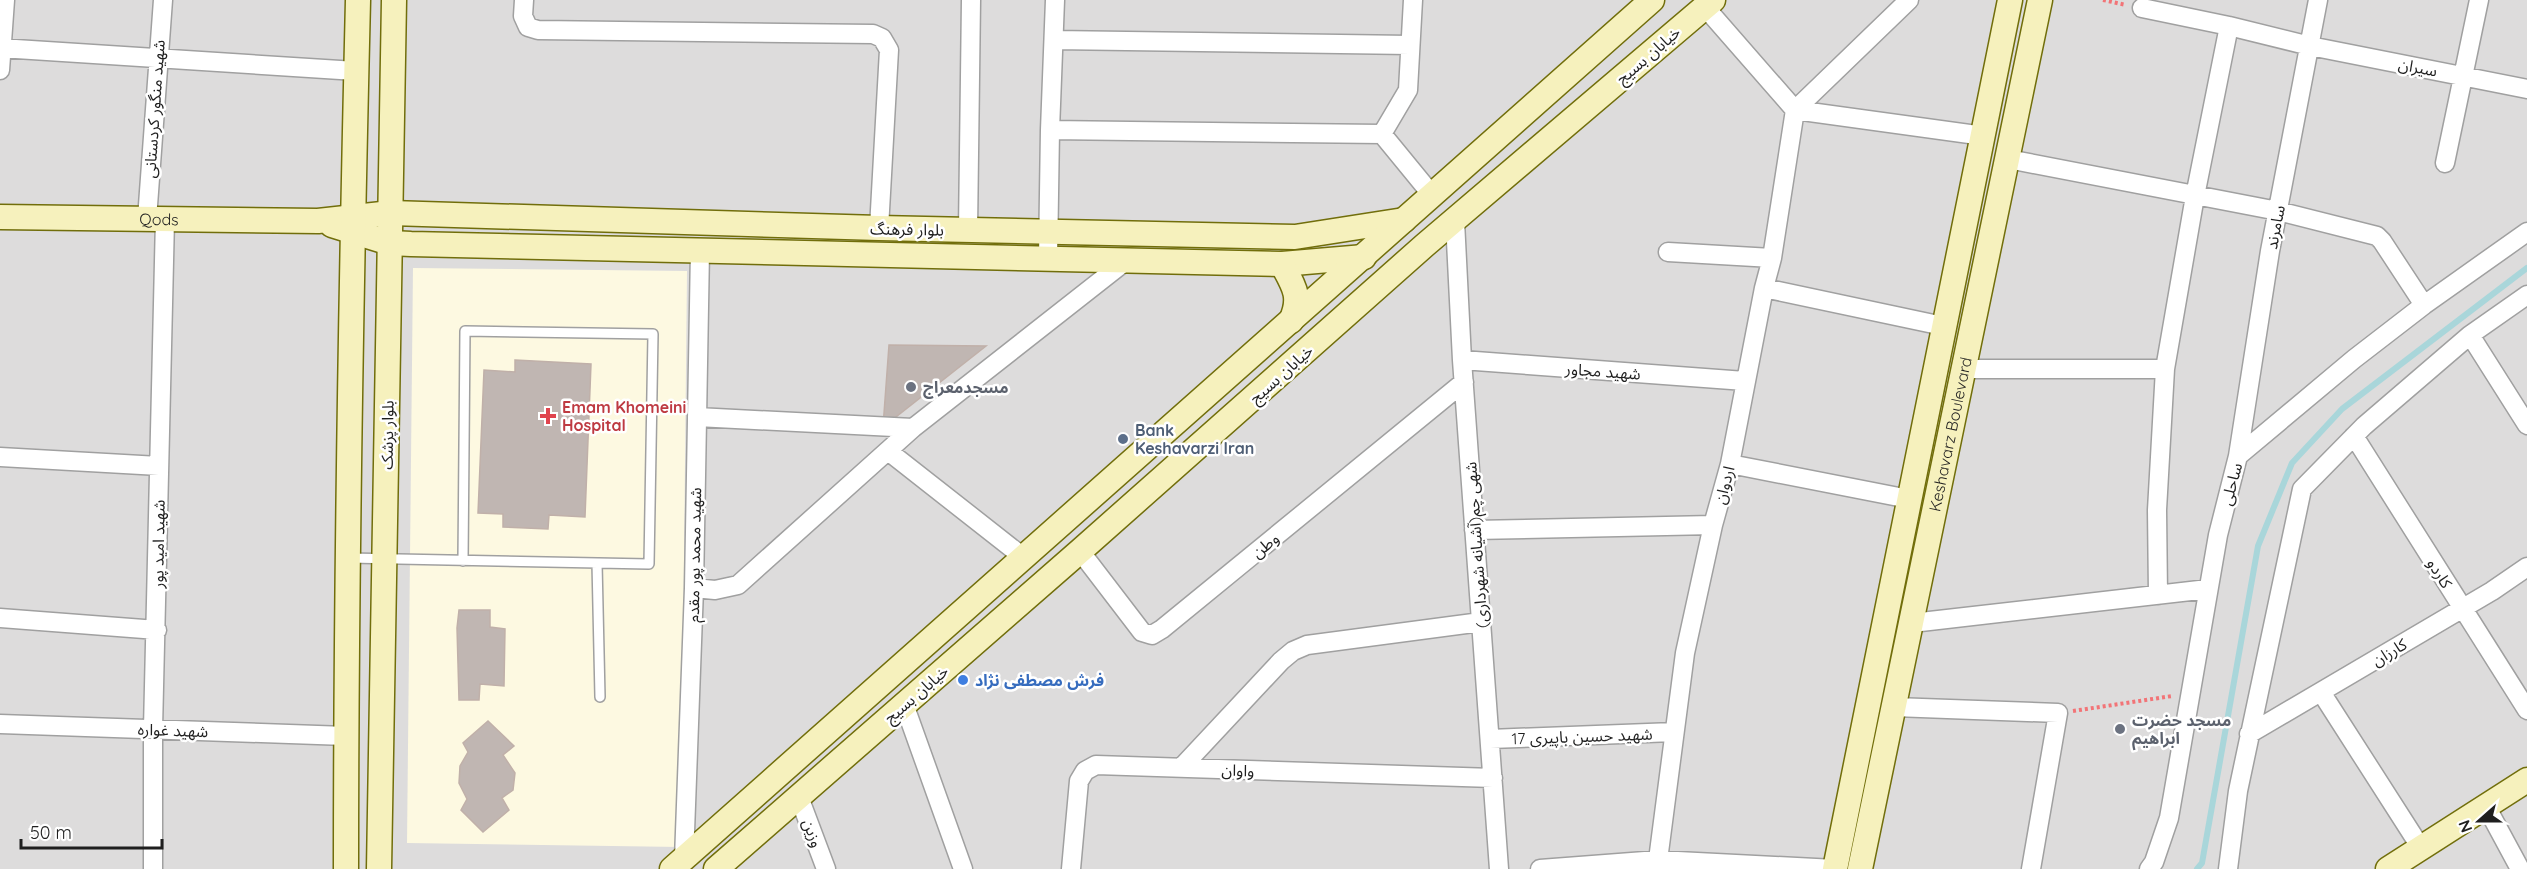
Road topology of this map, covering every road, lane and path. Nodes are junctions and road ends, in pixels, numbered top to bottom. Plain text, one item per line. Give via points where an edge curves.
1 (5, 0) edge
2 (162, 0) edge
3 (357, 0) edge
4 (394, 0) edge
5 (524, 0) edge
6 (971, 0) edge
7 (1055, 0) edge
8 (1413, 0) edge
9 (1652, 0) edge
10 (1909, 0) edge
11 (2010, 0) edge
12 (2040, 0) edge
13 (2103, 0) edge
14 (2318, 0) edge
15 (2479, 0) edge
16 (1709, 4) edge
17 (2142, 8) joint
18 (2229, 26) junction
19 (1054, 40) junction
20 (1410, 45) junction
21 (2310, 46) junction
22 (1, 48) edge
23 (158, 59) junction
24 (0, 70) edge
25 (356, 71) junction
26 (2463, 76) junction
27 (2527, 89) edge
28 (1543, 97) junction
29 (1795, 110) junction
30 (1567, 125) junction
31 (1050, 130) junction
32 (1382, 134) junction
33 (1984, 136) junction
34 (2008, 159) junction
35 (2445, 163) dead end
36 (1432, 195) junction
37 (2195, 196) junction
38 (2278, 211) junction
39 (400, 214) junction
40 (0, 218) edge
41 (156, 219) junction
42 (1404, 220) junction
43 (1455, 221) junction
44 (352, 225) junction
45 (879, 228) junction
46 (968, 230) junction
47 (1048, 232) junction
48 (2527, 232) edge
49 (1295, 237) junction
50 (400, 244) junction
51 (700, 250) junction
52 (1668, 252) dead end
53 (1363, 256) junction
54 (1048, 258) junction
55 (1772, 258) junction
56 (1127, 260) junction
57 (1288, 264) junction
58 (1385, 281) junction
59 (1764, 288) junction
60 (2527, 295) edge
61 (2424, 305) junction
62 (1291, 321) junction
63 (1943, 326) junction
64 (2470, 335) junction
65 (1462, 360) junction
66 (1964, 369) junction
67 (2165, 369) junction
68 (1745, 381) junction
69 (1464, 382) junction
70 (697, 417) junction
71 (2527, 425) edge
72 (913, 428) junction
73 (2354, 436) junction
74 (888, 452) junction
75 (2238, 456) junction
76 (0, 457) edge
77 (1730, 464) junction
78 (159, 466) junction
79 (1909, 499) junction
80 (1713, 525) junction
81 (1474, 530) junction
82 (1080, 551) junction
83 (1023, 557) junction
84 (347, 558) junction
85 (385, 559) junction
86 (462, 561) junction
87 (597, 563) junction
88 (2527, 567) edge
89 (694, 588) junction
90 (2208, 589) junction
91 (2158, 595) junction
92 (2462, 609) junction
93 (0, 618) edge
94 (1481, 622) junction
95 (1912, 623) junction
96 (157, 630) junction
97 (2321, 692) junction
98 (2191, 693) junction
99 (600, 697) dead end
100 (904, 704) junction
101 (1894, 707) junction
102 (2527, 710) edge
103 (2058, 713) junction
104 (0, 724) edge
105 (153, 729) junction
106 (1674, 732) junction
107 (2249, 734) junction
108 (346, 736) junction
109 (1490, 739) junction
110 (1181, 768) junction
111 (1492, 778) junction
112 (2527, 780) edge
113 (799, 797) junction
114 (2486, 806) junction
115 (2421, 848) junction
116 (1658, 860) junction
117 (678, 864) edge
118 (718, 868) edge
119 (153, 869) edge
120 (346, 869) edge
121 (379, 869) edge
122 (826, 869) edge
123 (963, 869) edge
124 (1071, 869) edge
125 (1499, 869) edge
126 (1540, 869) edge
127 (1835, 869) edge
128 (1860, 869) edge
129 (2031, 869) edge
130 (2149, 869) edge
131 (2228, 869) edge
132 (2388, 869) edge
133 (2520, 869) edge

1 - 22 street
2 - 23 street, شهید منگور کردستانی
3 - 25 main road
4 - 39 main road, بلوار پزشک
5 - 45 street via 523,16 528,27 538,30 873,34 882,38 889,50
6 - 46 street
7 - 19 street
8 - 20 street
9 - 28 main road, خیابان بسیج
10 - 29 street
11 - 33 main road, Keshavarz Boulevard
12 - 34 main road, Keshavarz Boulevard
13 - 17 path
14 - 21 street, سامرند
15 - 26 street
16 - 29 street
16 - 30 main road, خیابان بسیج
17 - 18 street
18 - 21 street, سیران
18 - 37 street
19 - 20 street
19 - 31 street
20 - 32 street via 1408,90
21 - 26 street, سیران
21 - 38 street, سامرند
22 - 23 street
22 - 24 street
23 - 25 street
23 - 41 street, شهید منگور کردستانی
25 - 44 main road
26 - 27 street, سیران
26 - 35 street
28 - 30 main road
28 - 36 main road, خیابان بسیج
29 - 33 street
29 - 55 street, اردوان
30 - 43 main road, خیابان بسیج
31 - 32 street
31 - 47 street
32 - 36 street
33 - 63 main road, Keshavarz Boulevard
34 - 37 street
34 - 66 main road, Keshavarz Boulevard
36 - 42 main road, خیابان بسیج
37 - 38 street
37 - 67 street
38 - 61 street via 2377,236
38 - 75 street, سامرند
39 - 44 main road, بلوار فرهنگ
39 - 45 main road, بلوار فرهنگ
39 - 50 main road, بلوار پزشک
40 - 41 main road, Qods
41 - 44 main road, Qods
41 - 78 street, شهید امید پور
42 - 49 main road, بلوار فرهنگ
42 - 53 main road, خیابان بسیج
43 - 58 main road, خیابان بسیج
43 - 65 street, شهی چم(آشیانه شهرداری)
44 - 50 main road, بلوار فرهنگ
44 - 84 main road
45 - 46 main road, بلوار فرهنگ
46 - 47 main road, بلوار فرهنگ
47 - 49 main road, بلوار فرهنگ
47 - 54 street
48 - 61 street, ساحلی
49 - 57 main road
50 - 51 main road, بلوار فرهنگ
50 - 85 main road, بلوار پزشک
51 - 54 main road, بلوار فرهنگ
51 - 70 street, شهید محمد پور مقدم
52 - 55 street
53 - 57 main road, بلوار فرهنگ
53 - 58 main road
53 - 62 main road, خیابان بسیج
54 - 56 main road, بلوار فرهنگ
55 - 59 street, اردوان
56 - 57 main road, بلوار فرهنگ
56 - 72 street
57 - 62 main road via 1298,306
58 - 82 main road, خیابان بسیج
59 - 63 street
59 - 68 street, اردوان
60 - 64 street
61 - 75 street, ساحلی
62 - 83 main road, خیابان بسیج
63 - 79 main road, Keshavarz Boulevard
64 - 71 street
64 - 73 street
65 - 68 street, شهید مجاور
65 - 69 street, شهی چم(آشیانه شهرداری)
66 - 67 street
66 - 95 main road, Keshavarz Boulevard
67 - 91 street via 2157,510
68 - 77 street, اردوان
69 - 81 street, شهی چم(آشیانه شهرداری)
69 - 82 street, وطن via 1152,635 1142,633
70 - 72 street
70 - 89 street, شهید محمد پور مقدم
72 - 74 street
73 - 92 street, کاردو
73 - 107 street via 2302,489
74 - 83 street
74 - 89 street via 738,585 715,590
75 - 90 street, ساحلی
76 - 78 street
77 - 79 street
77 - 80 street, اردوان
78 - 96 street, شهید امید پور
79 - 127 main road, Keshavarz Boulevard
80 - 81 street
80 - 106 street, اردوان via 1684,653
81 - 94 street, شهی چم(آشیانه شهرداری)
82 - 100 main road, خیابان بسیج
83 - 117 main road, خیابان بسیج
84 - 85 lane
84 - 108 main road
85 - 86 lane
85 - 121 main road, بلوار پزشک
86 - 87 lane
86 - 87 lane via 465,331 653,334 650,564
87 - 99 lane
88 - 92 street, کارزان
89 - 117 street, شهید محمد پور مقدم
90 - 91 street
90 - 98 street, ساحلی
91 - 95 street
92 - 97 street, کارزان
92 - 102 street, کاردو
93 - 96 street
94 - 109 street, شهی چم(آشیانه شهرداری)
94 - 110 street via 1307,645 1293,651
95 - 101 main road, Keshavarz Boulevard
96 - 105 street, شهید امید پور
97 - 107 street, کارزان
97 - 115 street
98 - 103 path
98 - 130 street, ساحلی via 2169,818
100 - 113 main road, خیابان بسیج
100 - 123 street
101 - 103 street
101 - 128 main road, Keshavarz Boulevard
103 - 129 street
104 - 105 street, شهید غواره
105 - 108 street, شهید غواره
105 - 119 street, شهید امید پور
106 - 109 street, شهید حسین باپیری 17
106 - 116 street, اردوان
107 - 131 street
108 - 120 main road
109 - 111 street, شهی چم(آشیانه شهرداری)
110 - 111 street, واوان
110 - 124 street, واوان via 1096,765 1085,771 1079,781
111 - 125 street, شهی چم(آشیانه شهرداری)
112 - 114 main road
113 - 118 main road, خیابان بسیج
113 - 122 street, وزین
114 - 115 main road
114 - 133 street
115 - 132 main road
116 - 126 street
116 - 127 street

